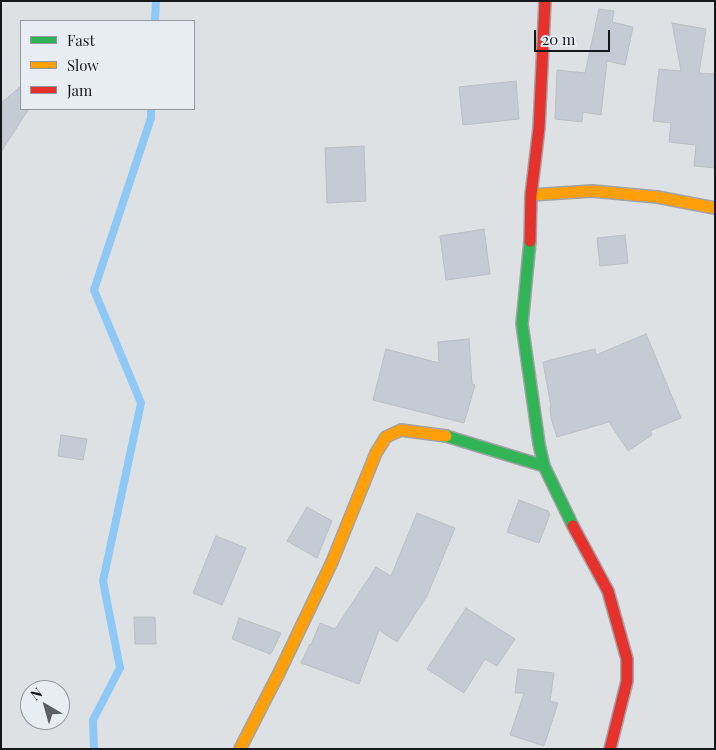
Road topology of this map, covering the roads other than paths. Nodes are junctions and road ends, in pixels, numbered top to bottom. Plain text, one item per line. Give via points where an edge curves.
1 (545, 1) edge
2 (531, 195) junction
3 (715, 208) edge
4 (544, 466) junction
5 (240, 749) edge
6 (610, 749) edge

1 - 2 street via 540,128
2 - 3 street via 592,191 657,197
2 - 4 street via 530,246 522,324
4 - 5 street via 451,437 401,430 386,437 376,453 332,562
4 - 6 street via 608,591 627,659 627,681

